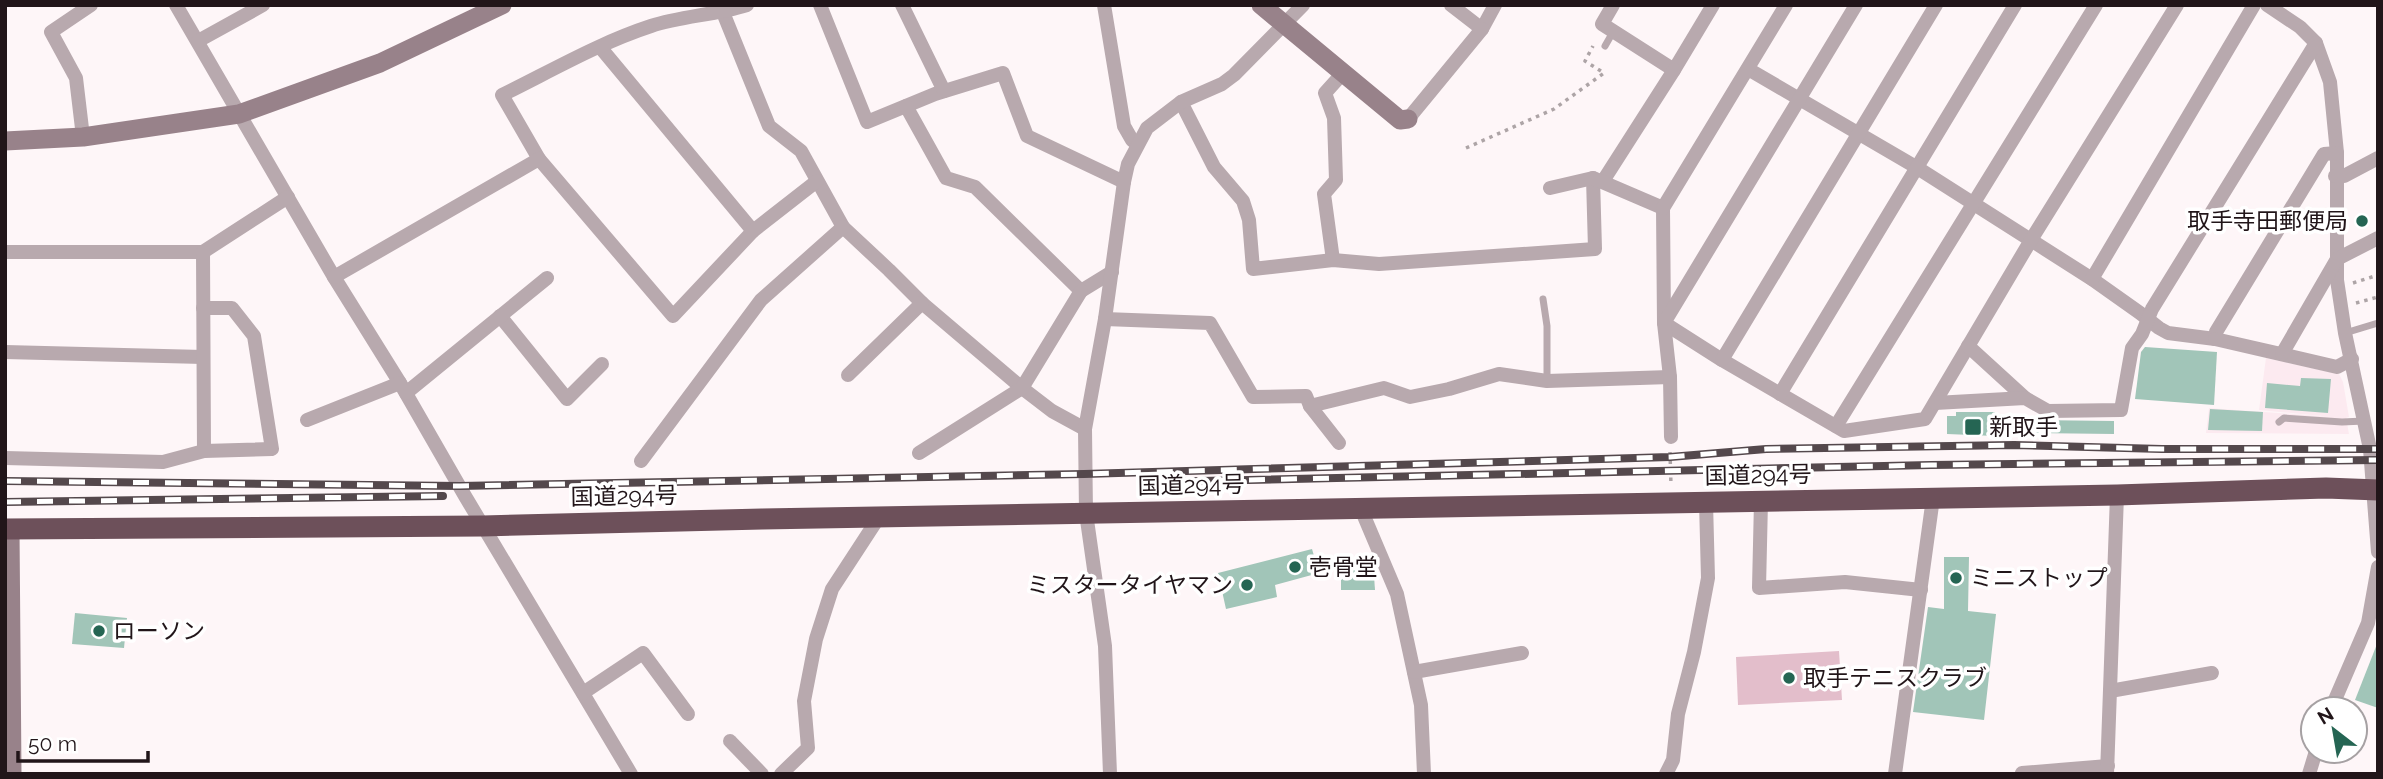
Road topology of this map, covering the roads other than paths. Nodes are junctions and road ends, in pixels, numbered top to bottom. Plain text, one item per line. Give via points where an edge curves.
1 (91, 5) edge
2 (176, 5) edge
3 (263, 5) edge
4 (502, 5) edge
5 (747, 5) edge
6 (820, 5) edge
7 (902, 5) edge
8 (1104, 5) edge
9 (1261, 5) edge
10 (1303, 5) edge
11 (1451, 5) edge
12 (1495, 5) edge
13 (1613, 5) edge
14 (1713, 5) edge
15 (1786, 5) edge
16 (1856, 5) edge
17 (1936, 5) edge
18 (2015, 5) edge
19 (2096, 5) edge
20 (2177, 5) edge
21 (2254, 5) edge
22 (2267, 5) edge
23 (722, 9) edge
24 (1285, 23) junction
25 (1482, 29) junction
26 (1613, 31) junction
27 (198, 41) junction
28 (2316, 43) junction
29 (1605, 46) dead end
30 (600, 47) junction
31 (1748, 69) junction
32 (1674, 70) junction
33 (1343, 73) junction
34 (944, 91) junction
35 (1801, 99) junction
36 (1181, 102) junction
37 (906, 106) junction
38 (239, 114) junction
39 (1408, 119) joint
40 (1858, 134) junction
41 (83, 137) junction
42 (5, 141) edge
43 (1137, 144) junction
44 (2337, 153) junction
45 (2378, 158) edge
46 (539, 159) junction
47 (1916, 167) junction
48 (2335, 176) junction
49 (1598, 180) junction
50 (817, 181) junction
51 (1124, 182) junction
52 (1550, 188) dead end
53 (288, 197) junction
54 (1974, 205) junction
55 (1664, 208) junction
56 (843, 228) junction
57 (753, 231) junction
58 (2378, 238) edge
59 (2031, 240) junction
60 (5, 252) edge
61 (203, 252) junction
62 (2337, 259) junction
63 (1333, 260) junction
64 (1112, 272) junction
65 (334, 277) junction
66 (547, 278) dead end
67 (2092, 279) junction
68 (1081, 291) junction
69 (1543, 299) dead end
70 (922, 303) junction
71 (203, 308) junction
72 (500, 316) junction
73 (1105, 318) junction
74 (2148, 319) junction
75 (1664, 323) junction
76 (2378, 323) edge
77 (2345, 332) junction
78 (2215, 339) junction
79 (1968, 346) junction
80 (5, 352) edge
81 (2282, 354) junction
82 (203, 357) junction
83 (2352, 359) junction
84 (1722, 360) junction
85 (601, 364) dead end
86 (848, 376) dead end
87 (1670, 377) junction
88 (1547, 382) junction
89 (403, 388) junction
90 (1022, 388) junction
91 (1780, 394) junction
92 (2025, 398) junction
93 (1935, 403) junction
94 (1310, 406) junction
95 (307, 420) dead end
96 (2364, 421) junction
97 (2279, 422) dead end
98 (1836, 426) junction
99 (1085, 429) junction
100 (1671, 437) road end
101 (1339, 443) dead end
102 (204, 450) junction
103 (919, 453) dead end
104 (5, 458) edge
105 (641, 461) dead end
106 (2375, 490) edge
107 (2117, 495) junction
108 (1933, 498) junction
109 (1761, 500) junction
110 (1706, 502) junction
111 (1361, 509) junction
112 (1086, 513) junction
113 (879, 517) junction
114 (483, 526) junction
115 (8, 529) edge
116 (2378, 552) edge
117 (2378, 567) edge
118 (1921, 590) junction
119 (1522, 653) dead end
120 (1414, 672) junction
121 (2213, 673) dead end
122 (2110, 691) junction
123 (583, 693) junction
124 (2337, 695) edge
125 (688, 714) dead end
126 (730, 741) dead end
127 (2108, 770) edge
128 (11, 772) edge
129 (2022, 773) edge
130 (631, 774) edge
131 (762, 774) edge
132 (781, 774) edge
133 (1110, 774) edge
134 (1424, 774) edge
135 (1666, 774) edge
136 (1895, 774) edge

1 - 41 street via 51,32 76,78
2 - 27 street
3 - 27 street
4 - 38 street via 380,63
5 - 23 street
6 - 37 street via 867,122
7 - 34 street
8 - 43 street via 1124,125
9 - 24 street
10 - 24 street
11 - 25 street
12 - 25 street
13 - 26 street via 1602,24
14 - 32 street
15 - 31 street
16 - 35 street
17 - 40 street
18 - 47 street
19 - 54 street
20 - 59 street
21 - 67 street
22 - 28 street
23 - 30 street via 652,25
23 - 50 street via 769,126 801,151
24 - 33 street
24 - 36 street via 1234,75
25 - 39 street
26 - 29 lane
26 - 32 street
27 - 38 street
28 - 44 street via 2330,82
28 - 74 street
30 - 46 street via 502,94
30 - 57 street
31 - 35 street
31 - 55 street
32 - 49 street
33 - 39 street via 1400,120
33 - 63 street via 1325,93 1334,118 1336,180 1324,194
34 - 37 street
34 - 51 street via 1003,73 1027,136
35 - 40 street
35 - 75 street
36 - 43 street via 1147,128
36 - 63 street via 1214,167 1243,201 1253,269
37 - 68 street via 946,178 975,187
38 - 41 street
38 - 53 street
40 - 47 street
40 - 84 street
41 - 42 street
43 - 51 street
44 - 48 street
44 - 78 street via 2324,154
45 - 48 street
46 - 57 street via 673,316
46 - 65 street
47 - 54 street
47 - 91 street
48 - 62 street
49 - 52 street
49 - 55 street
49 - 63 street via 1595,248 1379,264
50 - 56 street
50 - 57 street
51 - 64 street
53 - 61 street
53 - 65 street
54 - 59 street
54 - 98 street
55 - 75 street
56 - 70 street
56 - 105 street via 761,300
58 - 62 street
59 - 67 street
59 - 79 street
60 - 61 street
61 - 71 street
62 - 77 street
62 - 81 street
64 - 68 street
64 - 73 street
65 - 89 street
66 - 72 street
67 - 74 street
68 - 90 street
69 - 88 lane
70 - 86 street
70 - 90 street
71 - 82 street
71 - 102 street via 232,308 254,336 272,449
72 - 85 street via 566,399
72 - 89 street
73 - 94 street via 1210,323 1253,397 1306,396
73 - 99 street
74 - 78 street via 2168,333
74 - 92 street via 2132,348 2121,410 2048,411
75 - 84 street
75 - 87 street
76 - 77 lane
77 - 83 street
78 - 81 street
79 - 92 street
79 - 93 street
80 - 82 street
81 - 83 street via 2337,367
82 - 102 street
83 - 96 street
84 - 91 street
87 - 88 street
87 - 100 street
88 - 94 street via 1499,374 1410,397 1384,388
89 - 95 street
89 - 114 street
90 - 99 street
90 - 103 street
91 - 98 street
92 - 93 street
93 - 98 street via 1925,419 1844,431
94 - 101 street
96 - 97 lane via 2284,418
96 - 106 street
99 - 112 street
102 - 104 street via 163,461
106 - 107 highway, 国道294号
106 - 116 street
107 - 108 highway, 国道294号
107 - 122 street
108 - 109 highway, 国道294号
108 - 118 street
109 - 110 highway, 国道294号
109 - 118 street via 1759,588 1845,582
110 - 111 highway, 国道294号
110 - 135 street via 1708,578 1678,714 1673,760
111 - 112 highway, 国道294号
111 - 120 street via 1397,594
112 - 113 highway, 国道294号
112 - 133 street via 1105,646
113 - 114 highway, 国道294号
113 - 132 street via 832,589 804,701 808,748
114 - 115 highway, 国道294号
114 - 123 street
115 - 128 street
117 - 124 street via 2368,623
118 - 136 street
119 - 120 street
120 - 134 street via 1421,705
121 - 122 street
122 - 127 street
123 - 125 street via 643,653
123 - 130 street
126 - 131 street
127 - 129 street

